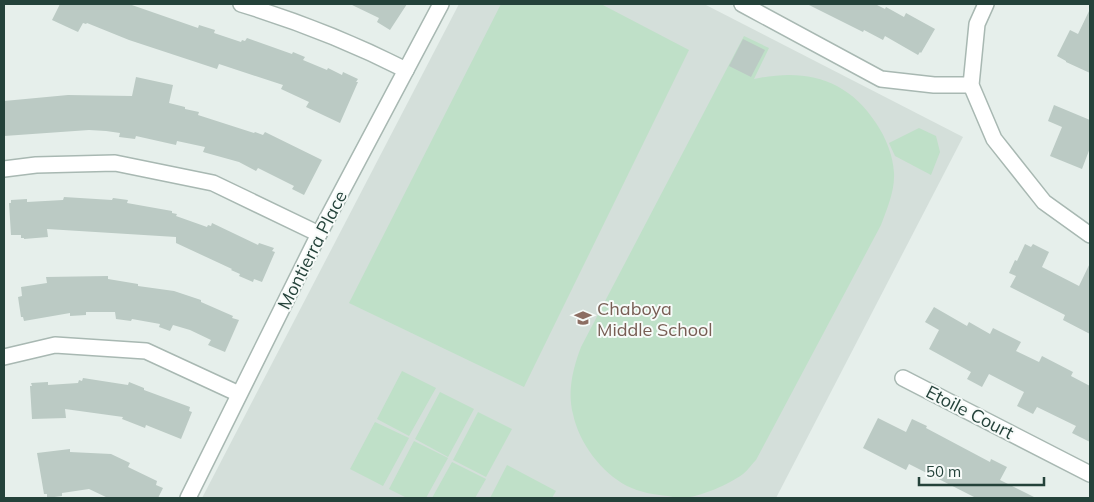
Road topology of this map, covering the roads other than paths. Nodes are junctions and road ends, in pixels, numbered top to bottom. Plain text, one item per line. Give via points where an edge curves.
1 (241, 4) edge
2 (441, 4) edge
3 (742, 4) edge
4 (986, 4) edge
5 (406, 70) junction
6 (971, 85) junction
7 (4, 169) edge
8 (319, 234) junction
9 (1090, 235) edge
10 (4, 357) edge
11 (903, 378) dead end
12 (239, 394) junction
13 (1090, 474) edge
14 (188, 498) edge

1 - 5 street via 287,18
2 - 5 street, Montierra Place
3 - 6 street via 882,79
4 - 6 street via 977,24
5 - 8 street, Montierra Place
6 - 9 street via 994,140 1044,202
7 - 8 street via 115,163 213,183
8 - 12 street, Montierra Place
10 - 12 street via 56,346 146,351
11 - 13 street, Etoile Court
12 - 14 street, Montierra Place

